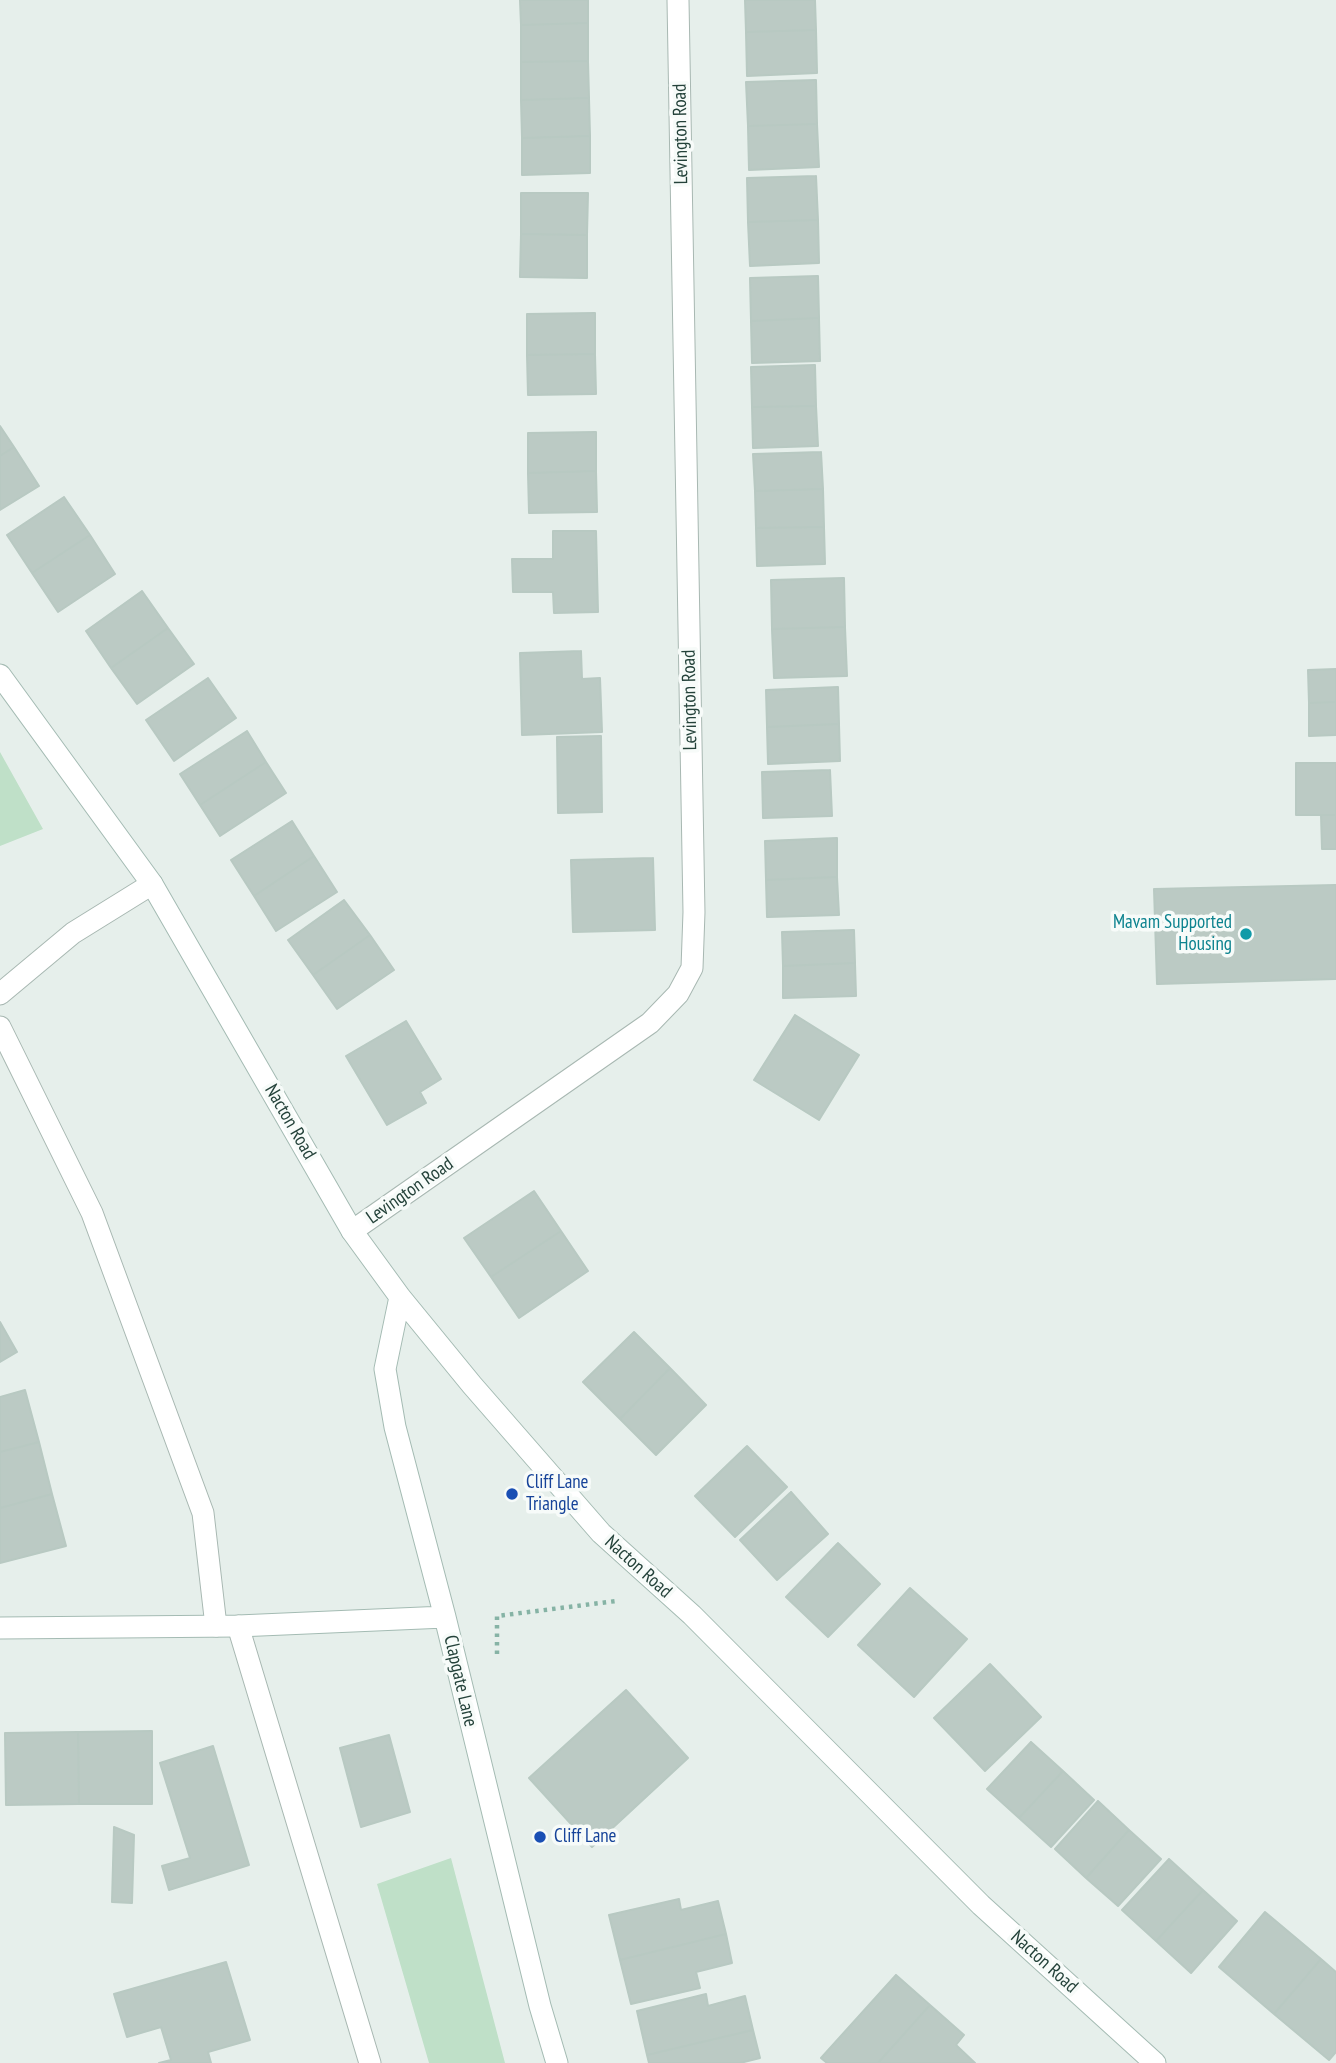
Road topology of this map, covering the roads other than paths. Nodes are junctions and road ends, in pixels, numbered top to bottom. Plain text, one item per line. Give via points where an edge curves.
1 (678, 0) edge
2 (0, 675) edge
3 (152, 884) junction
4 (0, 994) edge
5 (0, 1027) edge
6 (352, 1231) junction
7 (400, 1297) junction
8 (445, 1617) junction
9 (216, 1626) junction
10 (238, 1626) junction
11 (0, 1628) edge
12 (370, 2063) edge
13 (557, 2063) edge
14 (1155, 2063) edge

1 - 6 street, Levington Road via 692,968 678,994 650,1023
2 - 3 street, Nacton Road
3 - 4 street via 73,933
3 - 6 street, Nacton Road
5 - 9 street via 92,1213 199,1500
6 - 7 street, Nacton Road
7 - 8 street, Clapgate Lane via 385,1370 395,1427
7 - 14 street, Nacton Road via 601,1533 692,1615 981,1905
8 - 10 street
8 - 13 street, Clapgate Lane
9 - 10 street
9 - 11 street
10 - 12 street

